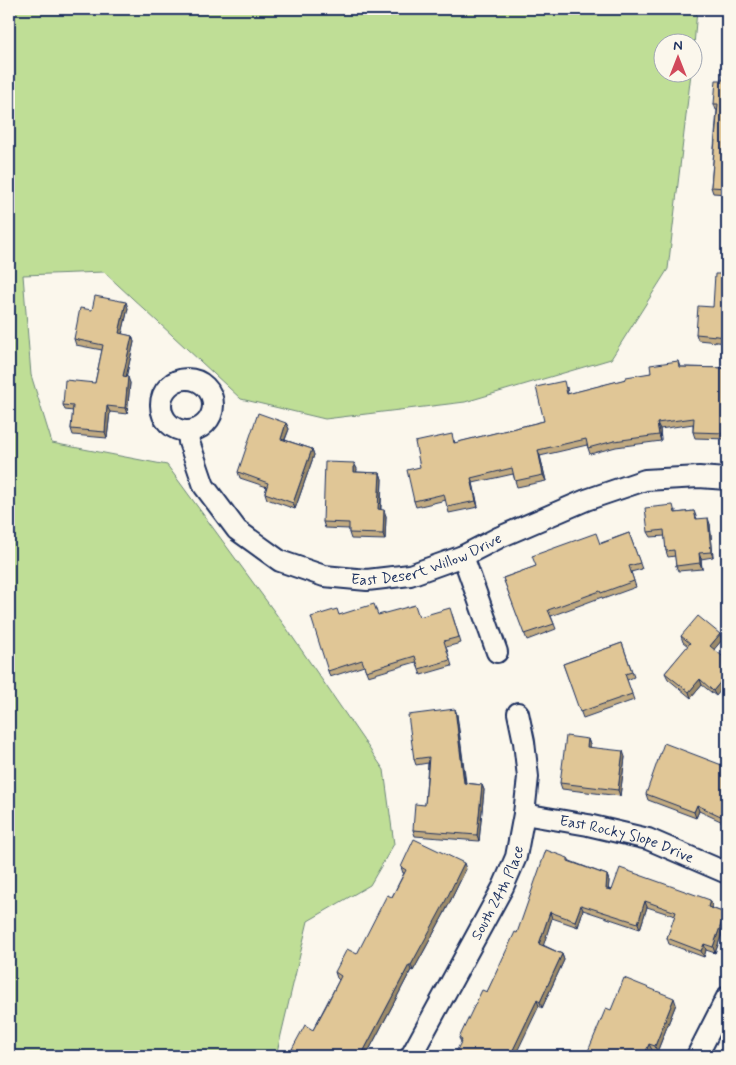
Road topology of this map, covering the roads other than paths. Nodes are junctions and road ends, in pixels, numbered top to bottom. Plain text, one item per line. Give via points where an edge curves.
1 (188, 431) dead end
2 (727, 479) edge
3 (464, 556) junction
4 (497, 652) dead end
5 (518, 713) dead end
6 (524, 814) junction
7 (727, 873) edge
8 (727, 996) edge
9 (411, 1056) edge
10 (697, 1056) edge

1 - 3 street, East Desert Willow Drive via 204,486 238,530 280,561 324,576 367,580 410,575
2 - 3 street, East Desert Willow Drive via 645,480 586,500
3 - 4 street
5 - 6 street, South 24th Place via 528,777
6 - 7 street, East Rocky Slope Drive via 648,839
6 - 9 street, South 24th Place via 516,857 503,887
8 - 10 street

